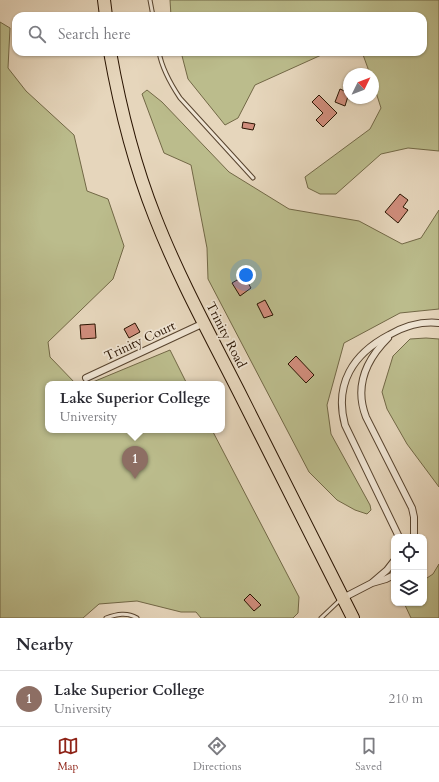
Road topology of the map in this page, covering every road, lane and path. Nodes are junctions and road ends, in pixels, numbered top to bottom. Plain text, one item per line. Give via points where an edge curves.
1 (104, 0) edge
2 (150, 0) edge
3 (106, 12) edge
4 (152, 12) edge
5 (111, 56) edge
6 (160, 56) edge
7 (253, 178) dead end
8 (204, 323) junction
9 (439, 323) edge
10 (395, 332) junction
11 (86, 378) dead end
12 (398, 534) edge
13 (414, 534) edge
14 (391, 565) edge
15 (391, 576) edge
16 (372, 584) junction
17 (343, 598) junction
18 (106, 618) edge
19 (137, 618) edge
20 (321, 618) edge
21 (353, 618) edge

1 - 3 highway
2 - 4 lane
5 - 8 highway, Trinity Road via 125,124 148,198
6 - 7 lane via 164,72 180,98
8 - 11 street, Trinity Court
8 - 17 highway, Trinity Road
9 - 10 street via 413,324
10 - 12 street via 372,345 352,366 343,389 342,408 345,425
10 - 13 street via 376,351 367,365 362,383 362,401 366,417 412,508
14 - 16 street
15 - 16 street
16 - 17 street
17 - 20 lane
17 - 21 highway, Trinity Road
18 - 19 lane via 123,614

